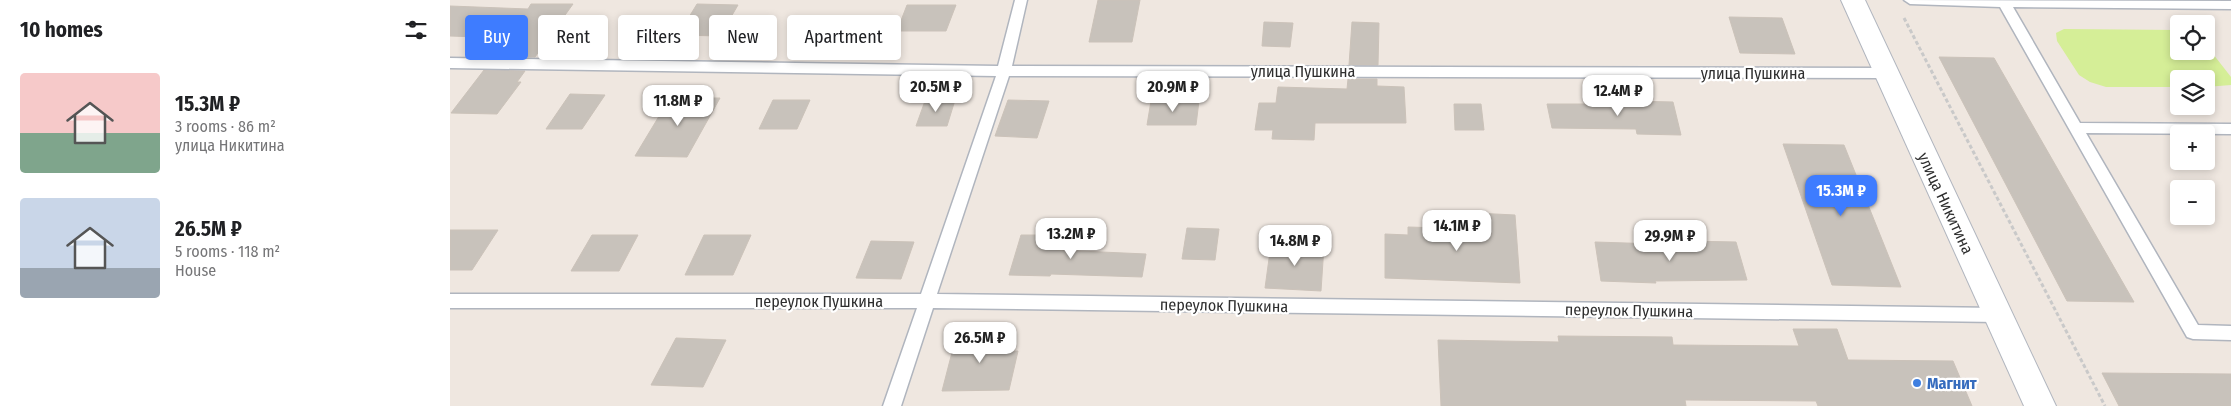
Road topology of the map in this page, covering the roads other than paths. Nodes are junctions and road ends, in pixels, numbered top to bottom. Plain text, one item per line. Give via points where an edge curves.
1 (1021, 0) edge
2 (1852, 0) edge
3 (1910, 0) edge
4 (2230, 2) edge
5 (2004, 3) junction
6 (450, 63) edge
7 (1004, 71) junction
8 (1886, 73) junction
9 (2076, 128) junction
10 (2231, 129) edge
11 (450, 300) edge
12 (927, 301) junction
13 (1998, 315) junction
14 (2231, 333) edge
15 (892, 406) edge
16 (2040, 406) edge

1 - 7 lane
2 - 8 street, улица Никитина
3 - 5 lane
4 - 5 lane
5 - 9 lane
6 - 7 lane, улица Пушкина
7 - 8 lane, улица Пушкина
7 - 12 lane
8 - 13 street, улица Никитина
9 - 10 lane
9 - 14 lane via 2193,332
11 - 12 lane, переулок Пушкина
12 - 13 lane, переулок Пушкина
12 - 15 lane
13 - 16 street, улица Никитина

